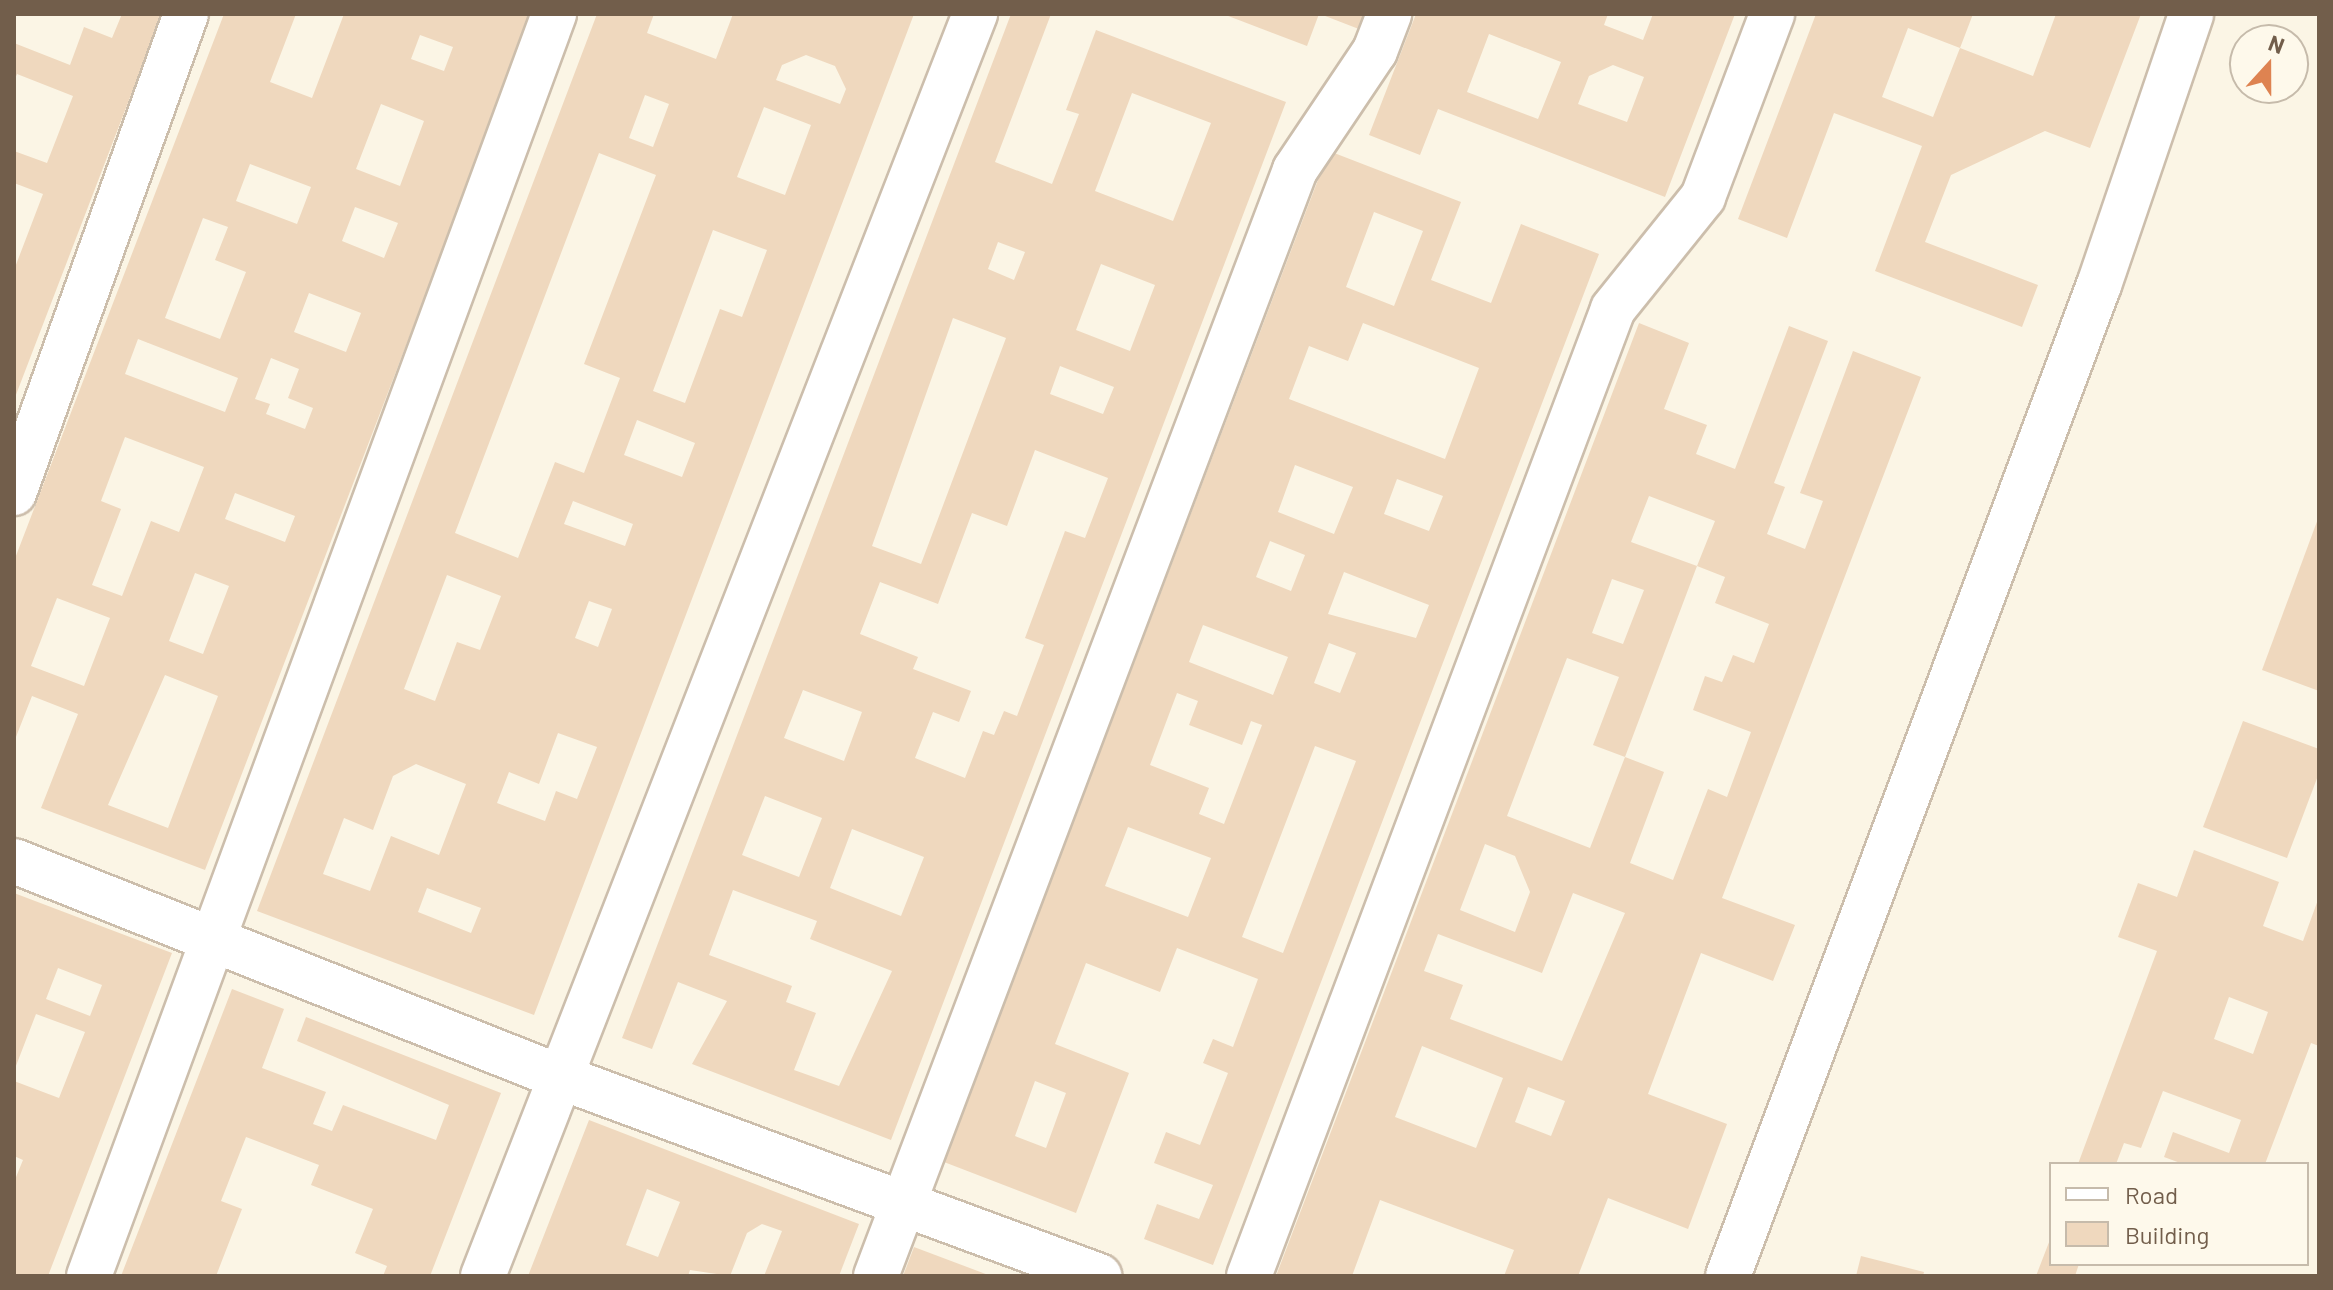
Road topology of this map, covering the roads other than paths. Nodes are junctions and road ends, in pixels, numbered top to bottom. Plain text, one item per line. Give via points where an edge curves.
1 (186, 14) edge
2 (554, 14) edge
3 (975, 14) edge
4 (1389, 14) edge
5 (1772, 14) edge
6 (2191, 14) edge
7 (14, 493) edge
8 (14, 861) edge
9 (217, 939) junction
10 (560, 1077) junction
11 (906, 1202) junction
12 (89, 1276) edge
13 (483, 1276) edge
14 (876, 1276) edge
15 (1099, 1276) edge
16 (1249, 1276) edge
17 (1728, 1276) edge

1 - 7 street
2 - 9 street
3 - 10 street
4 - 11 street via 1375,51 1295,170
5 - 16 street via 1703,197 1613,309
6 - 17 street via 2094,299
8 - 9 street
9 - 10 street
9 - 12 street
10 - 11 street
10 - 13 street
11 - 14 street
11 - 15 street

